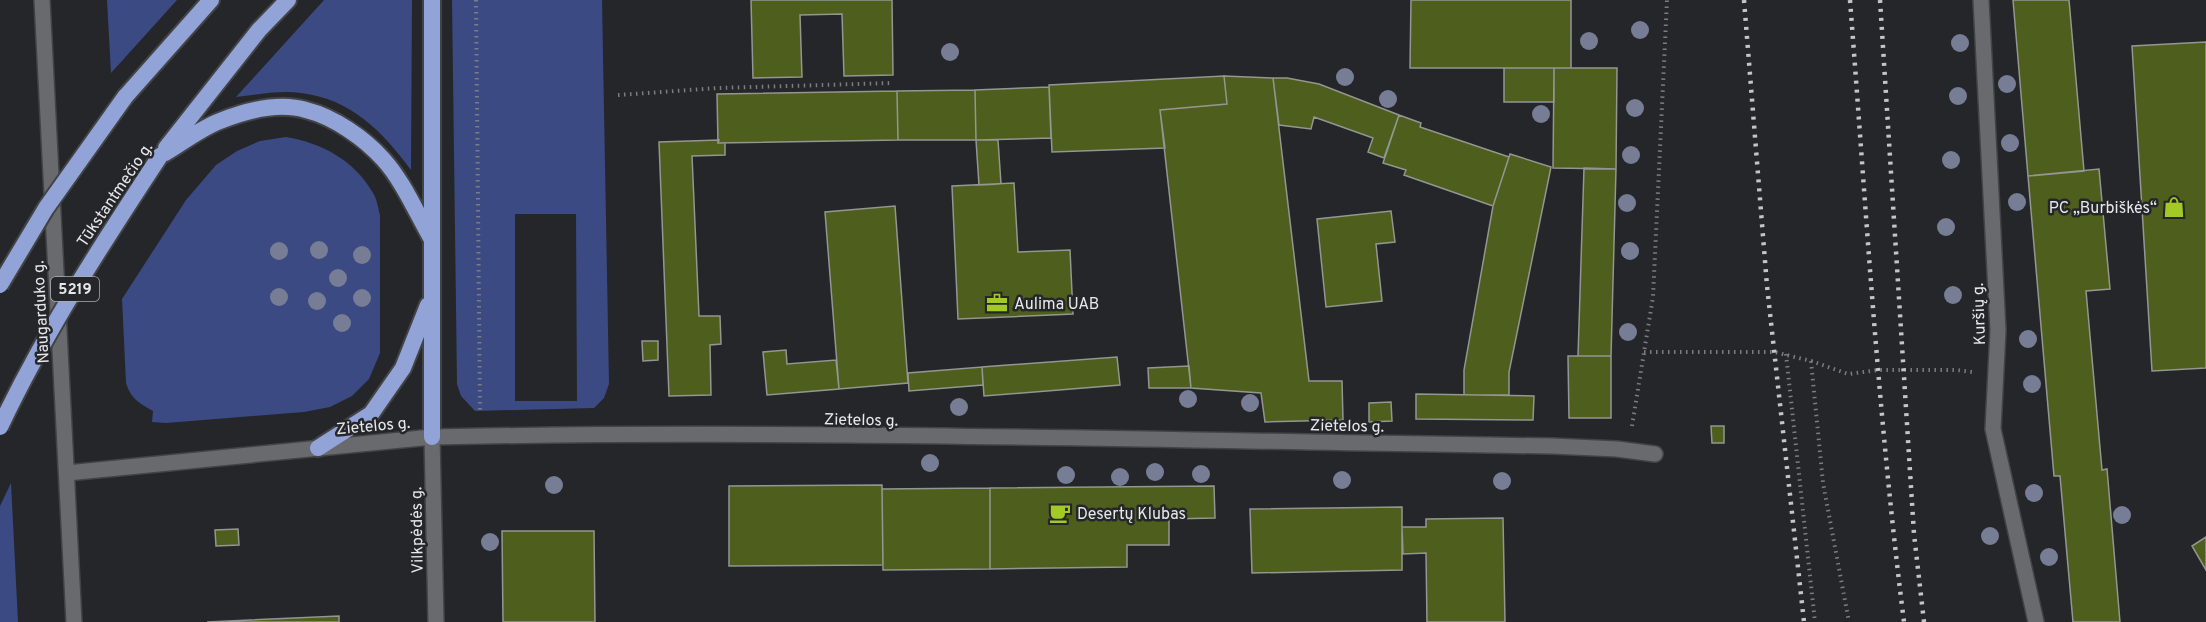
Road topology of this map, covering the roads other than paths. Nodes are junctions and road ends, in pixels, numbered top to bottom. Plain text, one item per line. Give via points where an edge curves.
1 (42, 0) edge
2 (211, 0) edge
3 (288, 0) edge
4 (432, 0) edge
5 (1981, 0) edge
6 (160, 156) junction
7 (431, 238) junction
8 (0, 285) edge
9 (431, 296) junction
10 (0, 427) edge
11 (432, 437) junction
12 (318, 448) junction
13 (1655, 454) dead end
14 (67, 473) junction
15 (74, 622) edge
16 (436, 622) edge
17 (2036, 622) edge

1 - 14 street, Naugarduko g.
2 - 8 highway, bridge via 125,97 46,208
3 - 6 highway, Tūkstantmečio g. / 5219 via 259,30
4 - 7 highway
5 - 17 street, Kuršių g. via 1998,330 1993,429
6 - 7 highway via 219,122 279,107 305,109 355,135 383,159
6 - 10 highway, Tūkstantmečio g. / 5219, bridge via 96,253
7 - 9 highway
9 - 11 highway
9 - 12 highway via 403,369 371,414
11 - 12 street, Zietelos g.
11 - 13 street, Zietelos g. via 701,434 1552,446
11 - 16 street, Vilkpėdės g.
12 - 14 street, Zietelos g.
14 - 15 street, Naugarduko g.

